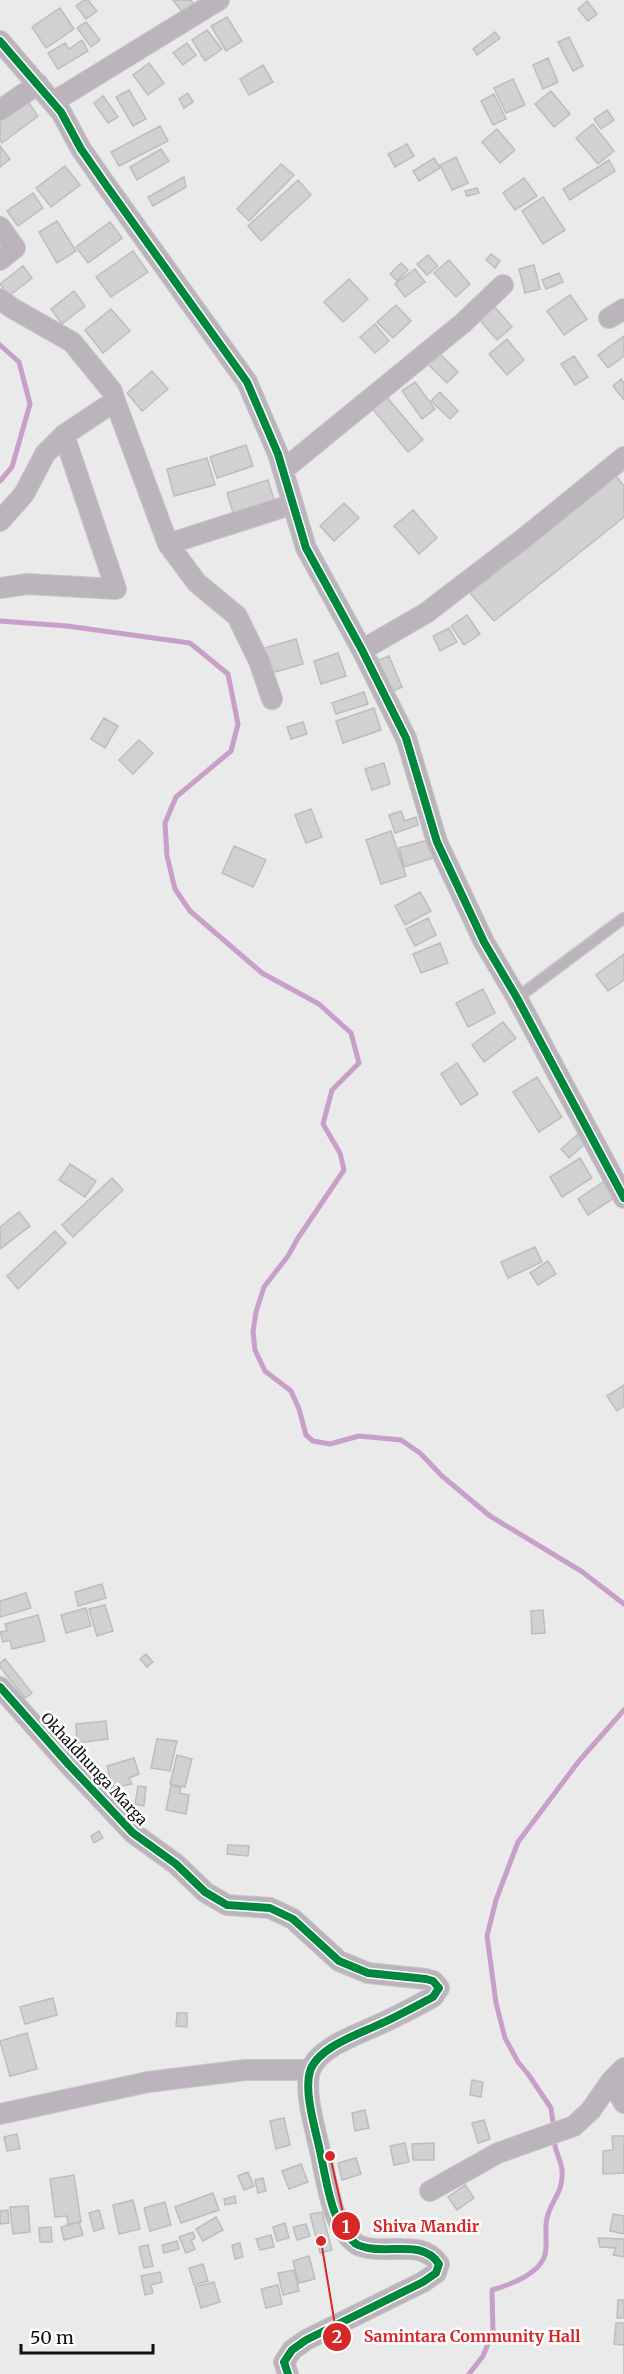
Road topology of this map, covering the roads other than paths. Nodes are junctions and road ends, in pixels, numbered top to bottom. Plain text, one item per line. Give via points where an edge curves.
1 (219, 0) edge
2 (0, 41) edge
3 (38, 84) junction
4 (53, 102) junction
5 (0, 110) edge
6 (0, 227) edge
7 (0, 260) edge
8 (504, 285) dead end
9 (0, 299) edge
10 (115, 400) junction
11 (64, 435) junction
12 (624, 457) edge
13 (283, 470) junction
14 (294, 504) junction
15 (0, 520) edge
16 (168, 544) junction
17 (0, 588) edge
18 (362, 650) junction
19 (272, 699) dead end
20 (624, 918) edge
21 (517, 998) junction
22 (624, 1198) edge
23 (0, 1687) edge
24 (310, 2070) junction
25 (618, 2074) edge
26 (624, 2103) edge
27 (0, 2114) edge
28 (430, 2191) dead end
29 (288, 2374) edge

1 - 4 street
2 - 3 street
3 - 4 street
3 - 5 street
4 - 13 street via 106,185 247,382
6 - 7 street via 15,248
8 - 13 street
9 - 10 street via 72,342
10 - 11 street
10 - 16 street
11 - 15 street via 45,454 24,494
11 - 17 street via 116,589 27,584
12 - 18 street via 426,613
13 - 14 street
14 - 16 street
14 - 18 street via 306,548
16 - 19 street via 197,583 237,616 260,661
18 - 21 street via 406,738 437,842 484,942
20 - 21 lane
21 - 22 street
23 - 24 street, Okhaldhunga Marga via 134,1833 176,1864 205,1892 227,1905 270,1908 292,1919 339,1961 368,1972 426,1979 437,1984 439,1988 433,1997 341,2041
24 - 27 street via 245,2070 148,2082
24 - 29 street via 308,2089 325,2175 342,2228 357,2245 381,2250 425,2250 439,2265 436,2273 423,2282 292,2350 284,2362
25 - 26 street
25 - 28 street via 574,2126 498,2153

